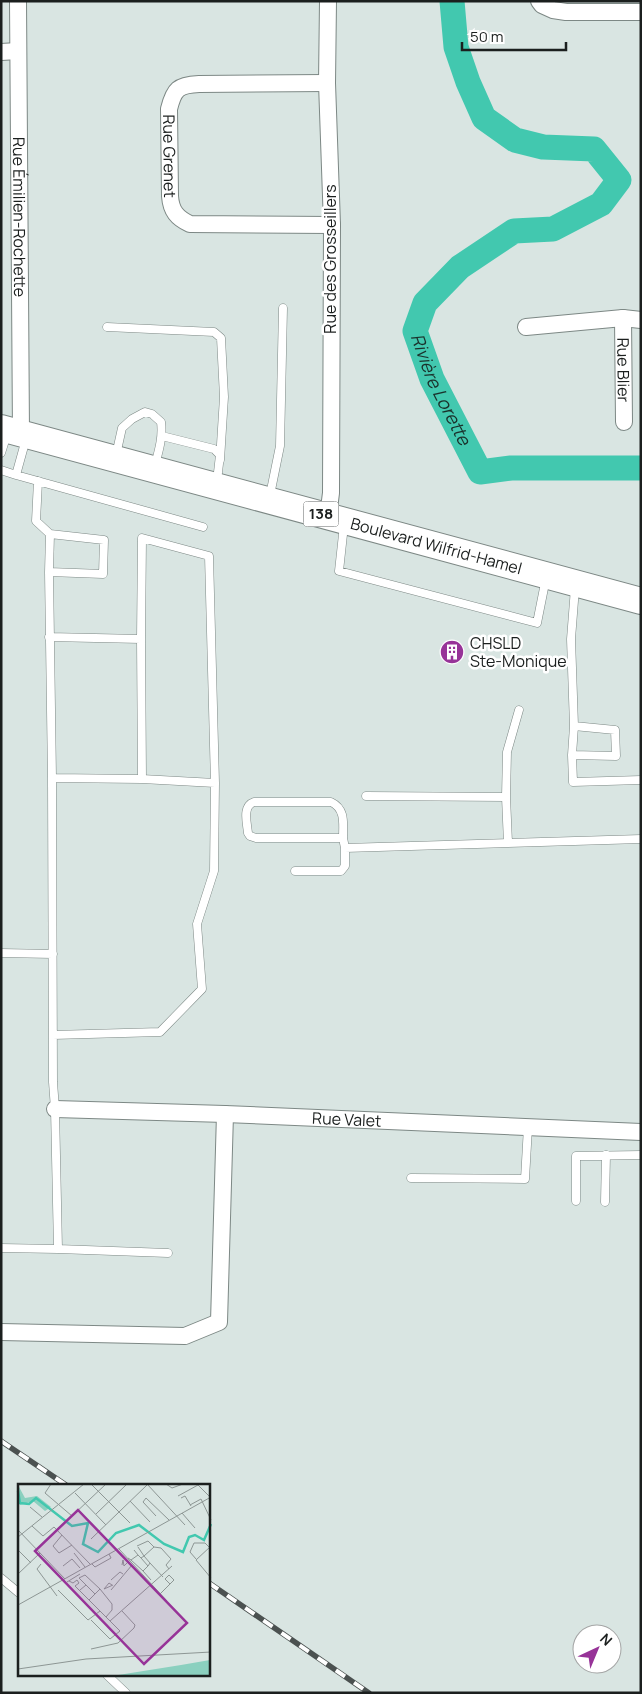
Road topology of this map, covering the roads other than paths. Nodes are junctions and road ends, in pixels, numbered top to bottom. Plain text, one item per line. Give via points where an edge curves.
1 (18, 1) edge
2 (328, 1) edge
3 (539, 1) edge
4 (641, 12) edge
5 (9, 52) edge
6 (327, 82) junction
7 (332, 226) junction
8 (283, 308) dead end
9 (623, 318) junction
10 (641, 320) edge
11 (526, 326) dead end
12 (107, 327) dead end
13 (624, 422) dead end
14 (12, 435) edge
15 (162, 436) junction
16 (115, 458) junction
17 (220, 460) junction
18 (154, 469) junction
19 (1, 470) edge
20 (16, 475) junction
21 (38, 481) junction
22 (217, 486) junction
23 (269, 500) junction
24 (336, 518) junction
25 (203, 527) dead end
26 (50, 534) junction
27 (49, 572) junction
28 (547, 576) junction
29 (576, 583) junction
30 (641, 601) edge
31 (49, 637) junction
32 (141, 639) junction
33 (519, 710) dead end
34 (574, 726) junction
35 (572, 754) junction
36 (52, 778) junction
37 (142, 779) junction
38 (641, 780) edge
39 (215, 783) junction
40 (366, 796) dead end
41 (506, 797) junction
42 (344, 838) junction
43 (641, 838) edge
44 (508, 843) junction
45 (345, 848) junction
46 (295, 871) dead end
47 (1, 953) edge
48 (53, 954) junction
49 (53, 1035) junction
50 (55, 1109) junction
51 (225, 1114) junction
52 (641, 1122) edge
53 (528, 1127) junction
54 (641, 1132) edge
55 (641, 1137) edge
56 (606, 1155) junction
57 (641, 1155) edge
58 (411, 1178) dead end
59 (576, 1200) dead end
60 (605, 1202) dead end
61 (1, 1248) edge
62 (58, 1249) junction
63 (168, 1253) dead end
64 (1, 1332) edge
65 (1, 1578) edge
66 (18, 1592) edge
67 (108, 1676) edge
68 (126, 1693) edge

1 - 5 street, Rue Émilien-Rochette
2 - 6 street, Rue des Grosseillers
3 - 4 street via 552,10 566,12
5 - 14 street, Rue Émilien-Rochette
6 - 7 street, Rue des Grosseillers
6 - 7 street, Rue Grenet via 185,84 177,89 169,109 170,205 180,219 190,224
7 - 24 street, Rue des Grosseillers via 332,493
8 - 23 lane via 280,446
9 - 10 street
9 - 11 street
9 - 13 street, Rue Blier
12 - 17 lane via 214,332 221,338 224,397
14 - 16 main road, Boulevard Wilfrid-Hamel / 138
14 - 20 lane
15 - 16 lane via 161,422 145,412 122,428
15 - 17 lane via 214,449 220,454
15 - 18 lane
16 - 18 main road, Boulevard Wilfrid-Hamel / 138
17 - 22 lane
18 - 22 main road, Boulevard Wilfrid-Hamel / 138
19 - 20 lane
20 - 21 lane
21 - 25 lane
21 - 26 lane via 36,521
22 - 23 main road, Boulevard Wilfrid-Hamel / 138
23 - 24 main road, Boulevard Wilfrid-Hamel / 138
24 - 28 main road, Boulevard Wilfrid-Hamel / 138
24 - 28 lane via 339,571 537,622
26 - 27 lane
26 - 27 lane via 104,540 103,574
27 - 31 lane
28 - 29 main road, Boulevard Wilfrid-Hamel / 138
29 - 30 main road, Boulevard Wilfrid-Hamel / 138
29 - 34 lane via 571,639
31 - 32 lane
31 - 36 lane
32 - 37 lane
32 - 39 lane via 142,538 209,556
33 - 41 lane via 507,752
34 - 35 lane
34 - 35 lane via 615,730 616,756
35 - 38 lane via 573,782
36 - 37 lane
36 - 48 lane
37 - 39 lane
39 - 49 lane via 214,871 197,924 202,989 160,1032
40 - 41 lane
41 - 44 lane
42 - 42 lane via 343,814 331,802 254,802 246,807 248,833 256,838
42 - 45 lane
43 - 44 lane
44 - 45 lane
45 - 46 lane via 345,866 341,870
47 - 48 lane
48 - 49 lane
49 - 50 lane
50 - 51 street, Rue Valet
50 - 62 lane
51 - 53 street, Rue Valet
51 - 64 street via 219,1322 185,1336
52 - 54 street
53 - 54 street, Rue Valet
53 - 58 lane via 524,1179
54 - 55 lane
56 - 57 lane
56 - 59 lane via 576,1156
56 - 60 lane
61 - 62 lane
62 - 63 lane
65 - 66 lane
67 - 68 lane

